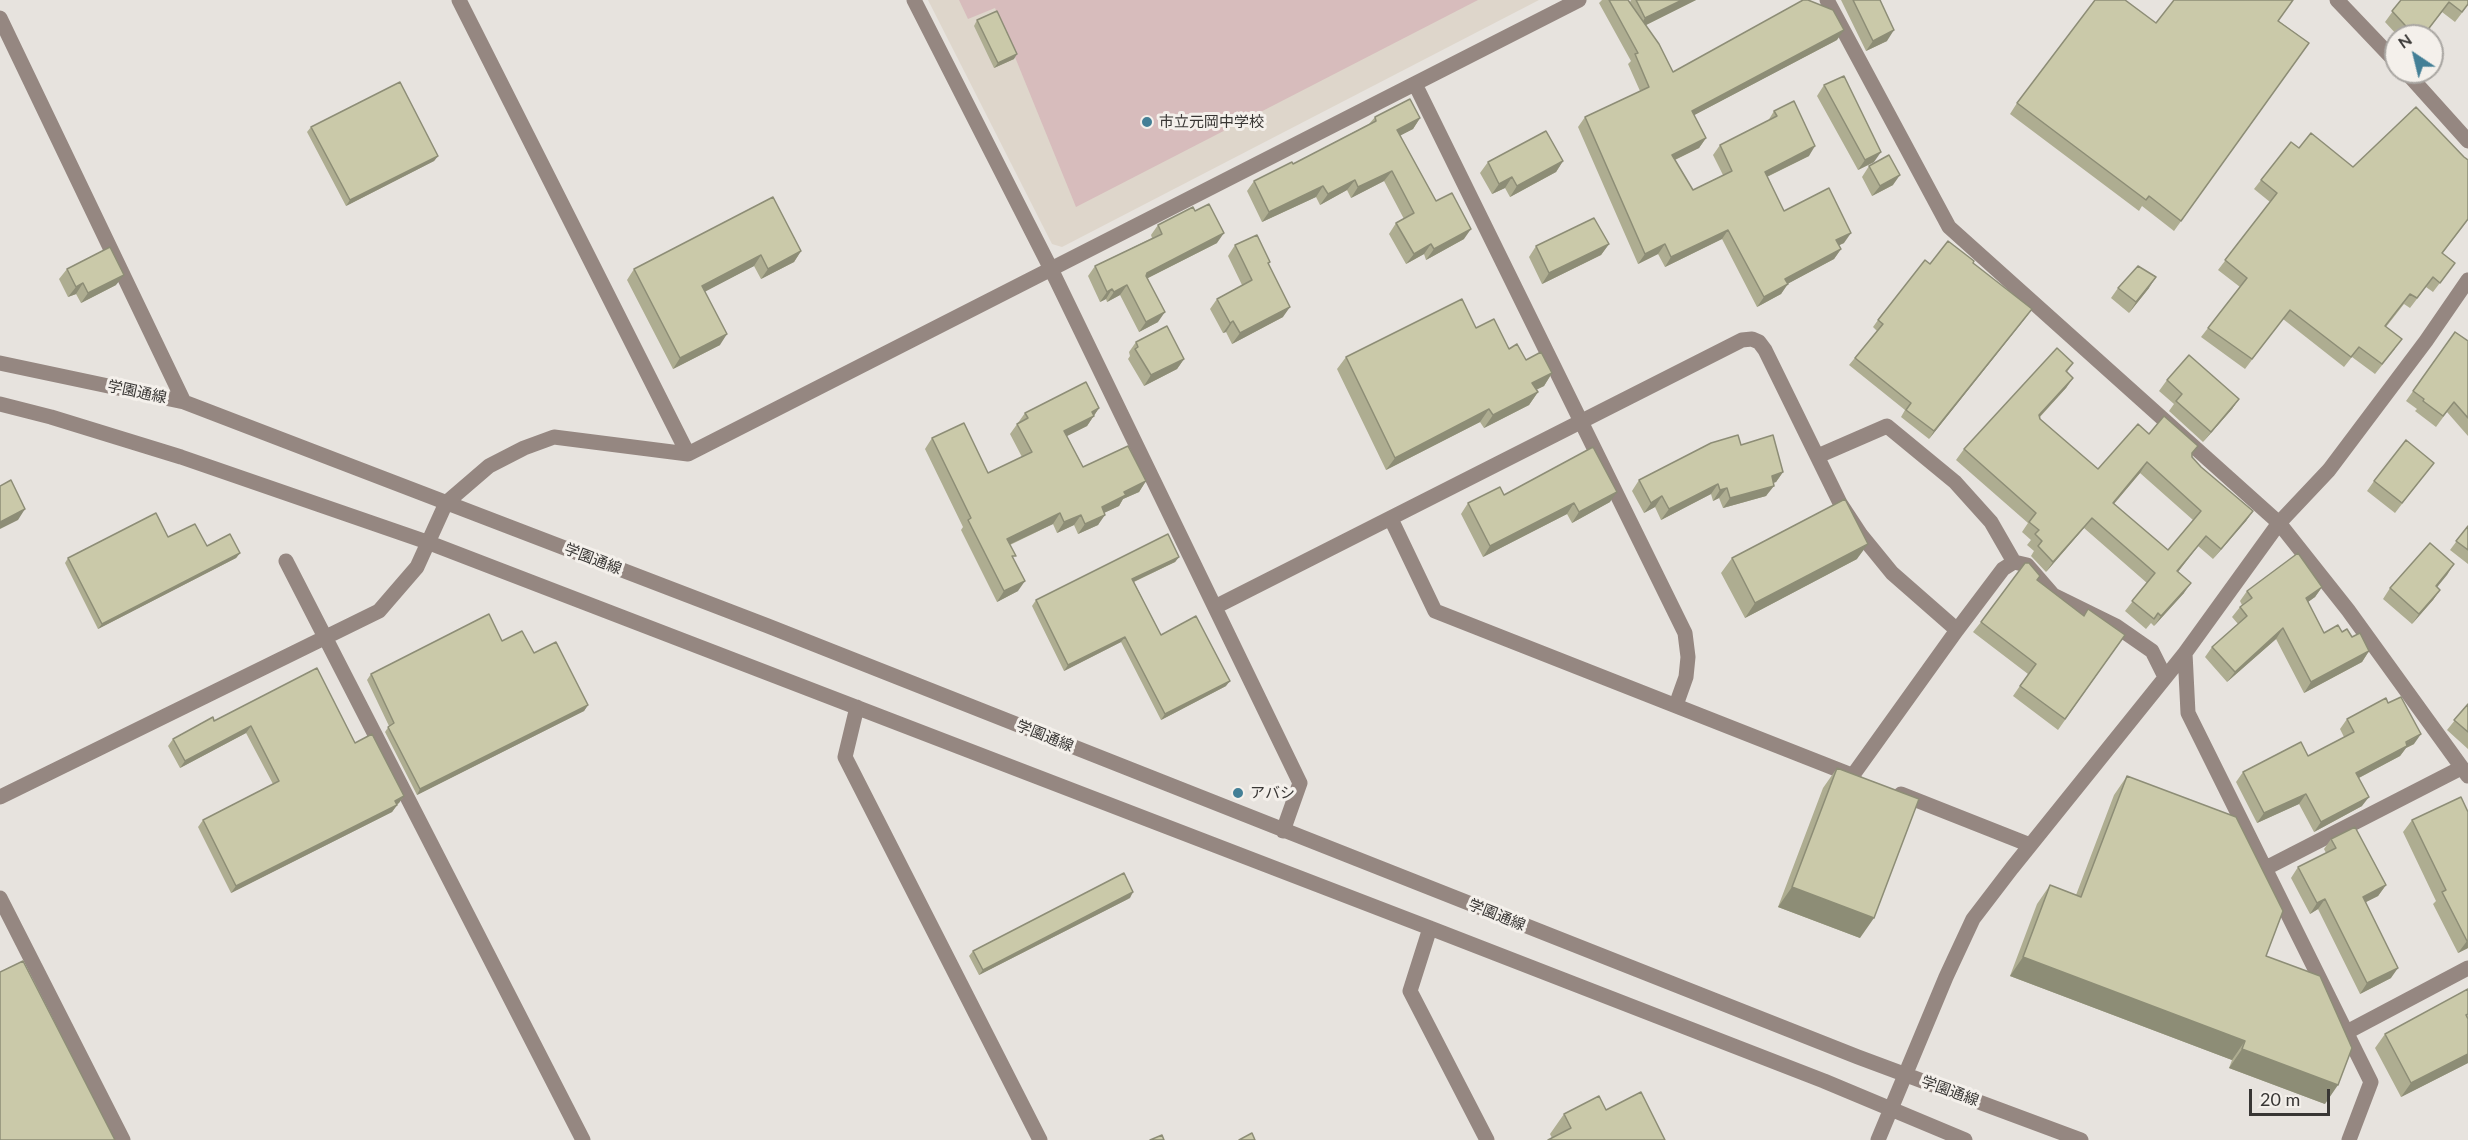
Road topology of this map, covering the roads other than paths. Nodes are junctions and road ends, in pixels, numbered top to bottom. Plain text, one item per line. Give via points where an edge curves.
1 (459, 0) edge
2 (914, 0) edge
3 (1579, 0) edge
4 (1827, 0) edge
5 (2337, 0) edge
6 (0, 18) edge
7 (2384, 49) edge
8 (1414, 84) junction
9 (2417, 84) edge
10 (2468, 141) edge
11 (1051, 269) junction
12 (2468, 279) edge
13 (0, 363) edge
14 (184, 402) junction
15 (0, 404) edge
16 (1582, 423) junction
17 (688, 454) junction
18 (1818, 456) junction
19 (446, 502) junction
20 (1391, 519) junction
21 (2279, 523) junction
22 (427, 542) junction
23 (286, 561) dead end
24 (2014, 562) junction
25 (1215, 607) junction
26 (1957, 630) junction
27 (326, 639) junction
28 (2185, 653) junction
29 (2165, 677) junction
30 (1676, 705) junction
31 (857, 707) junction
32 (2464, 772) edge
33 (1886, 788) edge
34 (0, 798) edge
35 (1283, 831) junction
36 (2030, 845) junction
37 (2265, 868) junction
38 (0, 898) edge
39 (1430, 928) junction
40 (2468, 968) edge
41 (2347, 1032) junction
42 (1905, 1075) junction
43 (1890, 1110) junction
44 (123, 1140) edge
45 (583, 1140) edge
46 (1040, 1140) edge
47 (1487, 1140) edge
48 (1878, 1140) edge
49 (1965, 1140) edge
50 (2081, 1140) edge
51 (2349, 1140) edge

1 - 17 street
2 - 11 street
3 - 8 street
4 - 21 street via 1949,227
5 - 7 street
6 - 14 street
8 - 11 street
8 - 16 street
9 - 10 street
11 - 17 street
11 - 25 street
12 - 21 street via 2329,470
13 - 14 street, 学園通線
14 - 19 street, 学園通線
15 - 22 street via 181,457
16 - 18 street via 1742,340 1752,339 1765,350
16 - 20 street
16 - 30 street via 1685,633 1686,676
17 - 19 street via 554,437 489,466
18 - 24 street via 1887,426 1955,482 1991,522
18 - 26 street via 1840,502 1880,558
19 - 22 street
19 - 35 street, 学園通線
20 - 25 street
20 - 30 street via 1435,611
21 - 28 street
21 - 32 street via 2348,610
22 - 27 street via 417,567 379,611
22 - 31 street
23 - 27 street
24 - 26 street via 2003,569
24 - 29 street via 2027,565 2053,595 2116,626 2152,651
25 - 35 street via 1300,783
26 - 30 street via 1859,778
27 - 34 street
27 - 45 street
28 - 29 street
28 - 37 street via 2188,713
29 - 36 street
31 - 39 street
31 - 46 street via 845,757
32 - 37 street
33 - 36 street
35 - 42 street, 学園通線
36 - 42 street via 1973,919
37 - 41 street
38 - 44 street
39 - 43 street
39 - 47 street via 1410,992
40 - 41 street
41 - 51 street via 2372,1082
42 - 43 street
42 - 50 street, 学園通線
43 - 48 street
43 - 49 street

